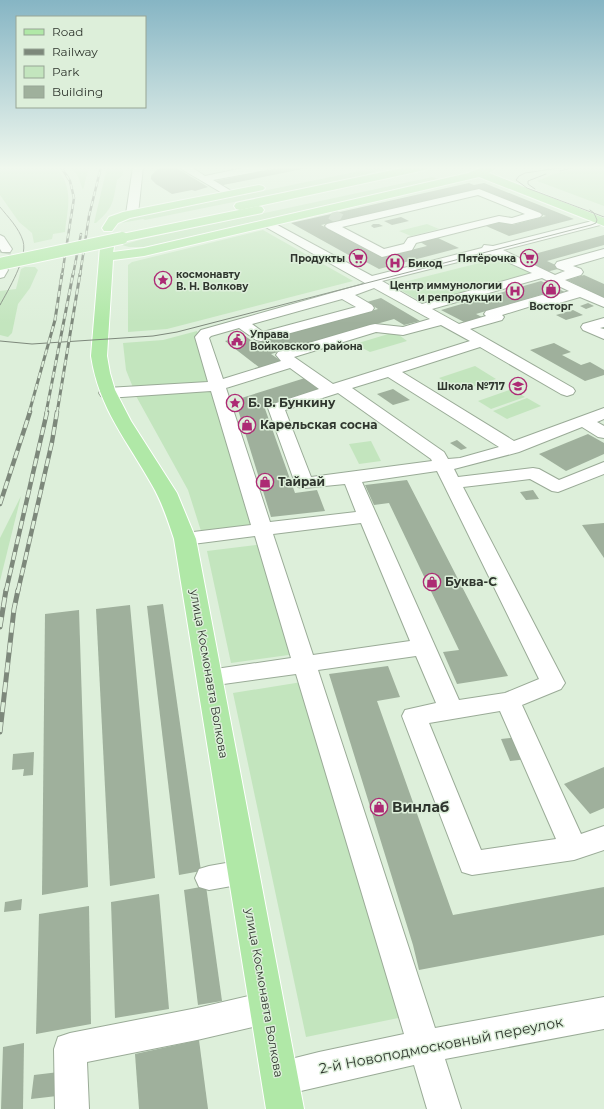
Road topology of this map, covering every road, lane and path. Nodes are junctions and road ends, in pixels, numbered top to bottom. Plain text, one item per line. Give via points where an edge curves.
1 (117, 219) edge
2 (198, 219) edge
3 (289, 219) edge
4 (354, 219) edge
5 (521, 219) edge
6 (604, 221) edge
7 (266, 223) junction
8 (108, 228) dead end
9 (452, 231) junction
10 (122, 234) junction
11 (1, 245) edge
12 (493, 250) junction
13 (604, 252) edge
14 (1, 270) edge
15 (546, 276) junction
16 (372, 280) junction
17 (578, 293) junction
18 (345, 295) junction
19 (600, 303) edge
20 (421, 308) junction
21 (443, 320) junction
22 (604, 322) edge
23 (241, 323) junction
24 (459, 328) junction
25 (604, 335) edge
26 (482, 342) junction
27 (292, 363) junction
28 (390, 371) junction
29 (216, 386) junction
30 (336, 389) junction
31 (567, 391) dead end
32 (107, 393) junction
33 (604, 413) edge
34 (584, 421) junction
35 (604, 433) edge
36 (513, 448) junction
37 (604, 468) edge
38 (447, 474) junction
39 (351, 478) junction
40 (367, 516) junction
41 (261, 530) junction
42 (185, 539) junction
43 (425, 647) junction
44 (305, 663) junction
45 (209, 678) junction
46 (508, 701) junction
47 (452, 710) junction
48 (604, 838) edge
49 (574, 848) junction
50 (242, 872) junction
51 (209, 878) dead end
52 (266, 1008) junction
53 (604, 1013) edge
54 (426, 1047) junction
55 (282, 1094) edge
56 (72, 1109) edge
57 (444, 1109) edge

1 - 8 main road
2 - 10 main road
3 - 7 main road
4 - 9 street via 344,221 398,249 408,247 412,241
5 - 9 street via 512,221 499,219
6 - 12 street
7 - 16 street
7 - 32 main road, улица Космонавта Волкова via 144,252 106,252 98,356
9 - 12 street
10 - 11 main road
10 - 14 main road, bridge
12 - 15 street
12 - 16 street
13 - 15 street via 561,265 577,272
15 - 17 street
15 - 20 street
16 - 18 street via 373,283 365,288
16 - 20 street
17 - 19 street
17 - 24 street via 549,302 542,299 491,314 497,317
18 - 23 street
18 - 23 street via 367,308 261,337
20 - 21 street
21 - 24 street
21 - 27 street via 403,331 376,328 283,355
22 - 25 street via 588,327
23 - 29 street via 206,333 202,337
24 - 26 street
26 - 28 street
26 - 31 street
27 - 29 street
27 - 30 street
28 - 30 street
28 - 36 street
29 - 32 street
29 - 41 street
30 - 38 street via 438,456
30 - 39 street via 276,408 304,483
32 - 42 main road, улица Космонавта Волкова via 160,480
33 - 34 street
34 - 35 street
34 - 36 street
36 - 38 street via 468,461
37 - 38 street via 558,487 533,474
38 - 39 street
38 - 46 street via 553,683
39 - 40 street
40 - 41 street
40 - 43 street
41 - 42 street
41 - 44 street
42 - 45 main road, улица Космонавта Волкова
43 - 44 street
43 - 47 street
44 - 45 street
44 - 54 street
45 - 50 main road, улица Космонавта Волкова
46 - 47 street
46 - 49 street
47 - 49 street via 414,716 472,863
48 - 49 street
50 - 51 street
50 - 52 main road, улица Космонавта Волкова
52 - 55 main road, улица Космонавта Волкова
52 - 56 street via 70,1049
53 - 54 street, 2-й Новоподмосковный переулок
54 - 55 street, 2-й Новоподмосковный переулок via 312,1070
54 - 57 street

